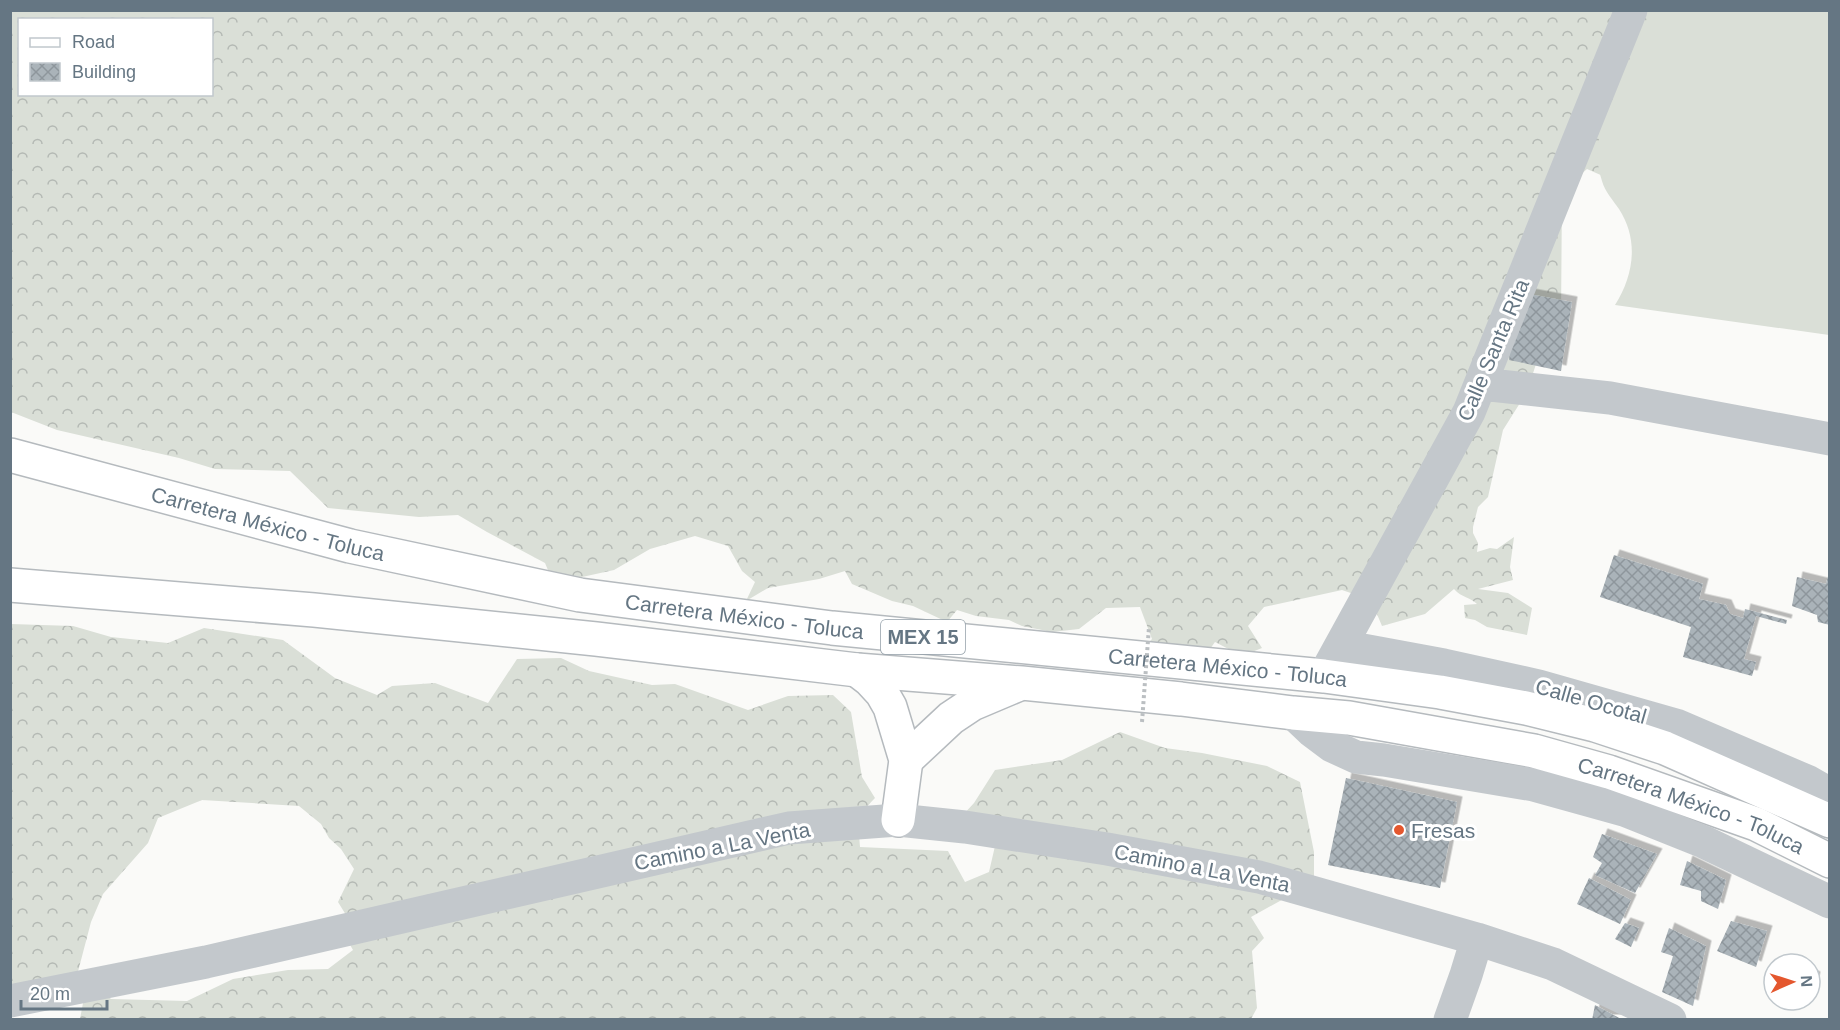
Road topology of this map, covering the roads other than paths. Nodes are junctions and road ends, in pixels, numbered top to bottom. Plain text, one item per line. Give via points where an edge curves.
1 (1631, 10) edge
2 (1481, 384) junction
3 (1830, 440) edge
4 (10, 455) edge
5 (10, 585) edge
6 (1341, 646) junction
7 (857, 669) junction
8 (1324, 676) junction
9 (1022, 683) junction
10 (1293, 713) junction
11 (906, 760) junction
12 (1830, 794) edge
13 (898, 820) junction
14 (1830, 821) edge
15 (1830, 861) edge
16 (1830, 902) edge
17 (1477, 939) junction
18 (10, 1001) edge
19 (1450, 1020) edge
20 (1671, 1020) edge

1 - 2 street, Calle Santa Rita
2 - 3 street via 1610,398
2 - 6 street, Calle Santa Rita via 1470,412
4 - 8 main road, Carretera México - Toluca / MEX 15 via 350,546 580,595 832,628
5 - 7 main road, Carretera México - Toluca / MEX 15 via 314,610
6 - 8 street, Calle Santa Rita
6 - 12 street, Calle Ocotal via 1539,686 1676,725
7 - 9 main road, Carretera México - Toluca / MEX 15
7 - 11 main road via 876,686 890,707
8 - 14 main road, Carretera México - Toluca / MEX 15 via 1440,692 1595,724 1665,748
9 - 10 main road, Carretera México - Toluca / MEX 15
9 - 11 main road via 972,704
10 - 15 main road, Carretera México - Toluca / MEX 15 via 1348,718 1534,751 1609,772 1756,824
10 - 16 street via 1332,746 1356,758 1534,785 1624,810 1704,842
11 - 13 main road
13 - 17 street, Camino a La Venta via 1086,846 1259,877
13 - 18 street, Camino a La Venta via 789,828 206,962
17 - 19 street
17 - 20 street, Camino a La Venta via 1553,964

